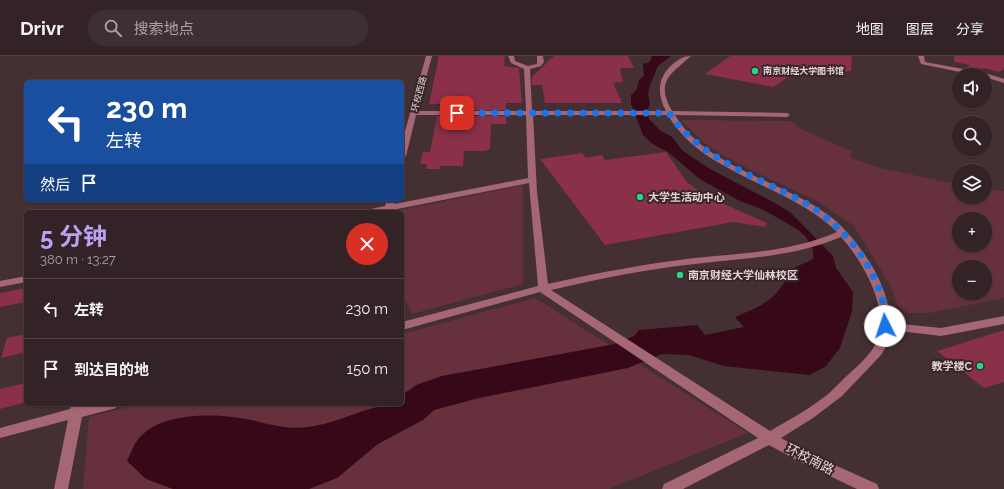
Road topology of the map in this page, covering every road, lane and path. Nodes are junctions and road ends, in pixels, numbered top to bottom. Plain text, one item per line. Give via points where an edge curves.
1 (429, 56) edge
2 (511, 56) edge
3 (540, 56) edge
4 (688, 56) edge
5 (921, 56) edge
6 (527, 68) junction
7 (952, 69) edge
8 (992, 77) edge
9 (1004, 81) edge
10 (414, 113) junction
11 (669, 113) junction
12 (530, 114) junction
13 (787, 115) dead end
14 (404, 149) edge
15 (533, 180) junction
16 (402, 202) edge
17 (404, 202) edge
18 (390, 204) edge
19 (374, 210) edge
20 (842, 232) junction
21 (24, 279) edge
22 (0, 284) edge
23 (542, 289) junction
24 (1004, 320) edge
25 (404, 325) edge
26 (885, 326) junction
27 (97, 406) edge
28 (77, 409) edge
29 (0, 433) edge
30 (769, 438) junction
31 (61, 489) edge
32 (669, 489) edge
33 (872, 489) edge

1 - 10 street, 环校西路
2 - 6 street via 513,62
3 - 6 street via 539,65
4 - 11 street via 673,65 662,80 663,98
5 - 7 street via 923,63
6 - 12 street
8 - 9 street
10 - 12 street
10 - 14 street, 环校西路
11 - 12 street
11 - 13 street
11 - 20 street via 706,151 732,167 800,200
12 - 15 street
15 - 17 street
15 - 23 street
16 - 18 street
18 - 19 street
20 - 23 street via 806,247 702,260
20 - 26 street via 866,261 874,277 883,303
21 - 22 street
23 - 25 street
23 - 30 street, 环校南路
24 - 26 street via 941,332
26 - 30 street via 882,343 864,367 829,401
27 - 28 street
28 - 29 street
28 - 31 street
30 - 32 street
30 - 33 street, 环校南路

